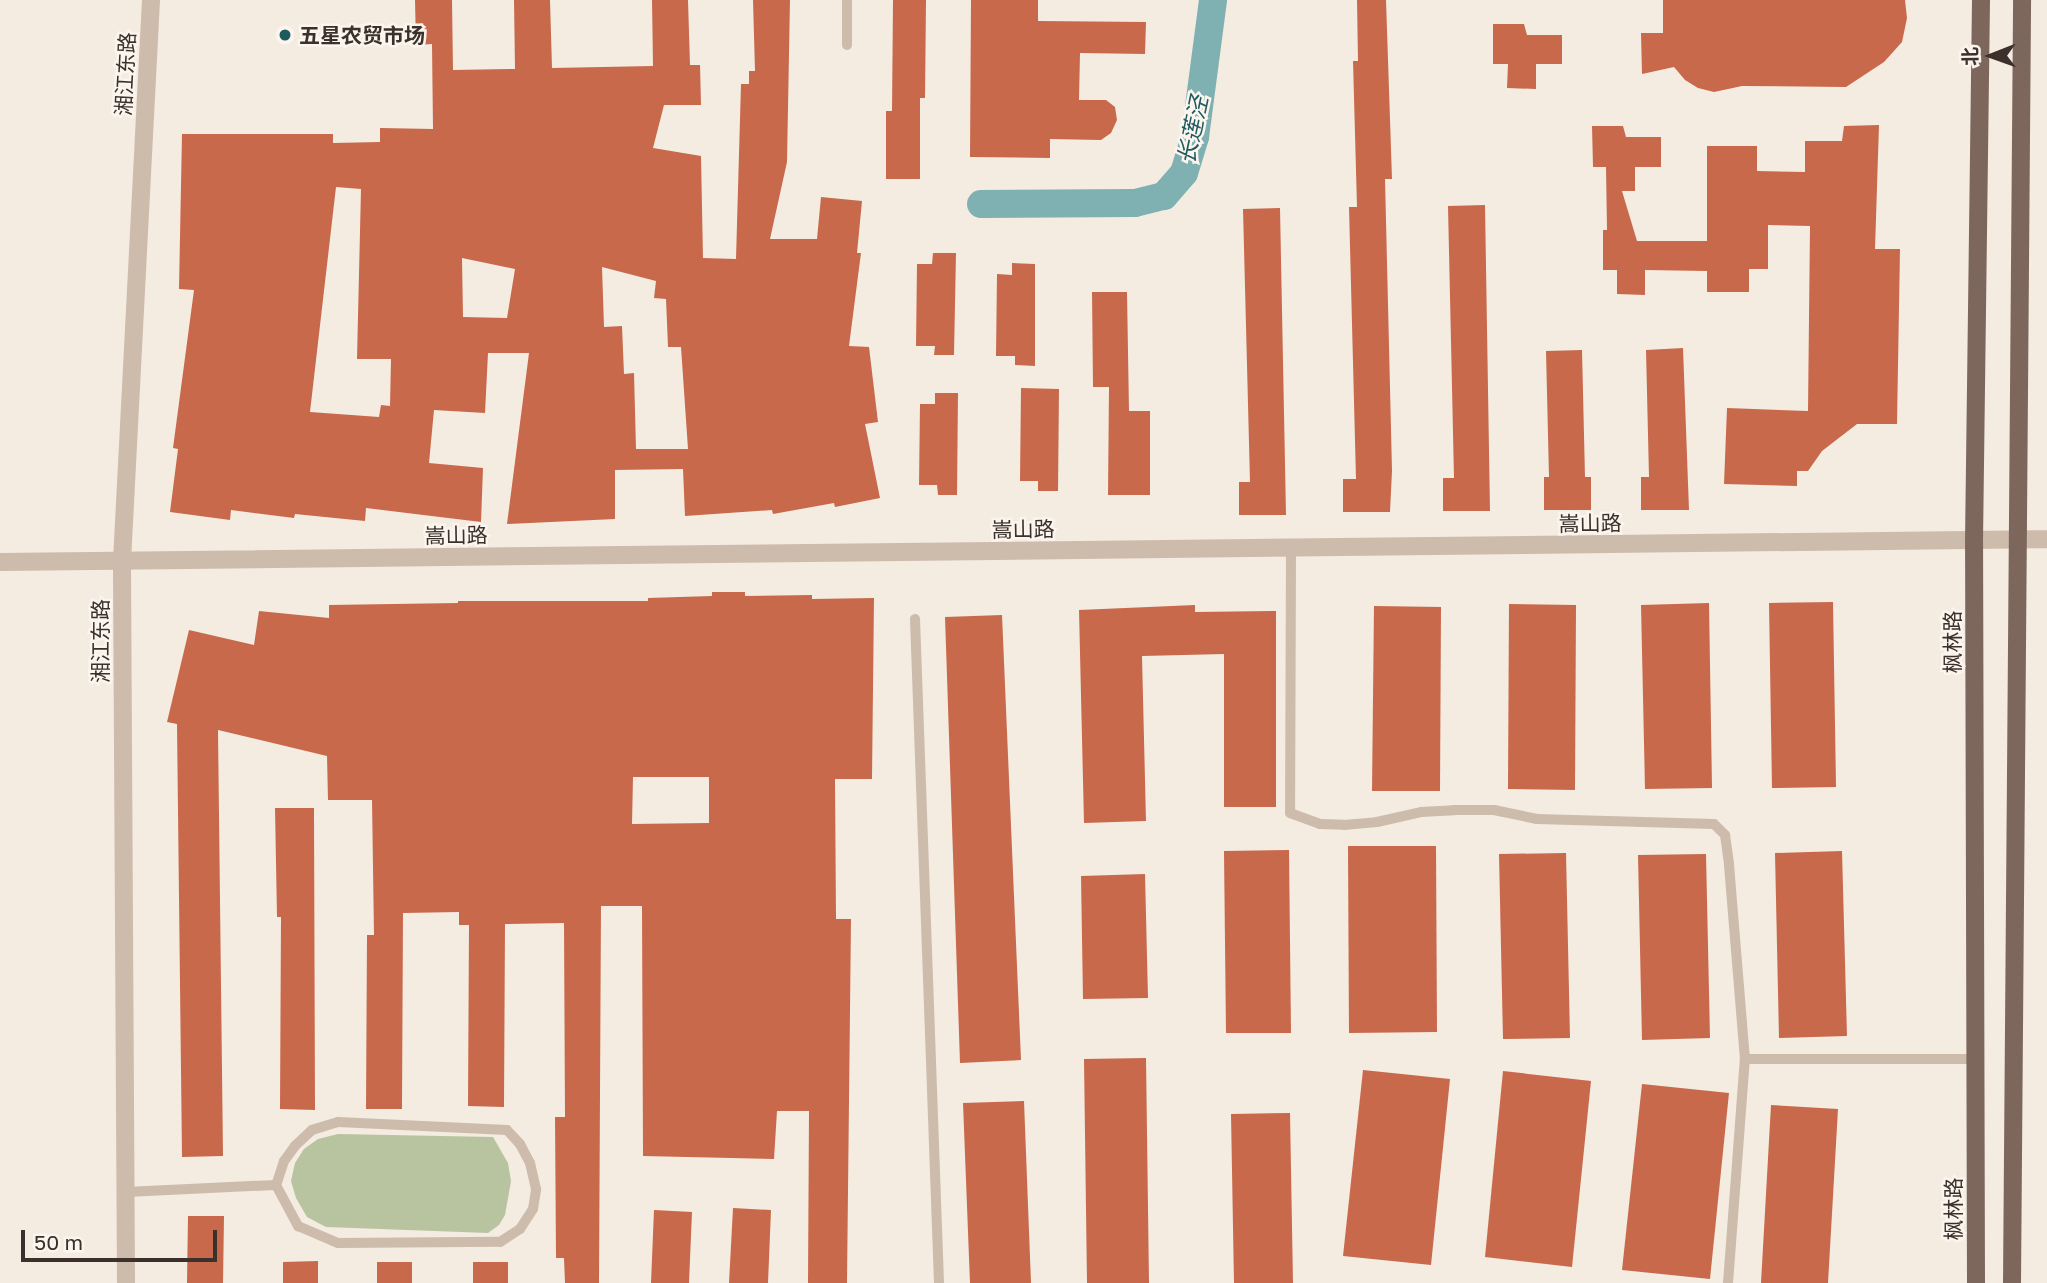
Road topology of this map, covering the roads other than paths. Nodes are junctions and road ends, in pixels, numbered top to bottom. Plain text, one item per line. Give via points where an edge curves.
1 (151, 0) edge
2 (847, 0) edge
3 (1981, 0) edge
4 (2022, 0) edge
5 (847, 45) dead end
6 (2047, 539) edge
7 (2017, 540) junction
8 (1975, 542) junction
9 (1291, 549) junction
10 (122, 561) junction
11 (0, 562) edge
12 (915, 619) dead end
13 (1745, 1059) junction
14 (1975, 1059) junction
15 (276, 1185) junction
16 (126, 1192) junction
17 (126, 1283) edge
18 (939, 1283) edge
19 (1728, 1283) edge
20 (1976, 1283) edge
21 (2012, 1283) edge

1 - 10 street, 湘江东路
2 - 5 lane
3 - 8 main road, 枫林路
4 - 7 main road
6 - 7 street, 嵩山路
7 - 8 street, 嵩山路
7 - 21 main road
8 - 9 street, 嵩山路
8 - 14 main road, 枫林路
9 - 10 street, 嵩山路
9 - 13 lane via 1290,813 1320,824 1344,825 1454,810 1494,810 1537,819 1714,824 1725,835 1729,865
10 - 11 street, 嵩山路
10 - 16 street, 湘江东路
12 - 18 lane
13 - 14 lane
13 - 19 lane
14 - 20 main road, 枫林路
15 - 15 lane via 298,1226 338,1243 500,1242 520,1229 533,1209 536,1189 530,1163 507,1130 338,1122 312,1130 295,1146
15 - 16 lane
16 - 17 street, 湘江东路

